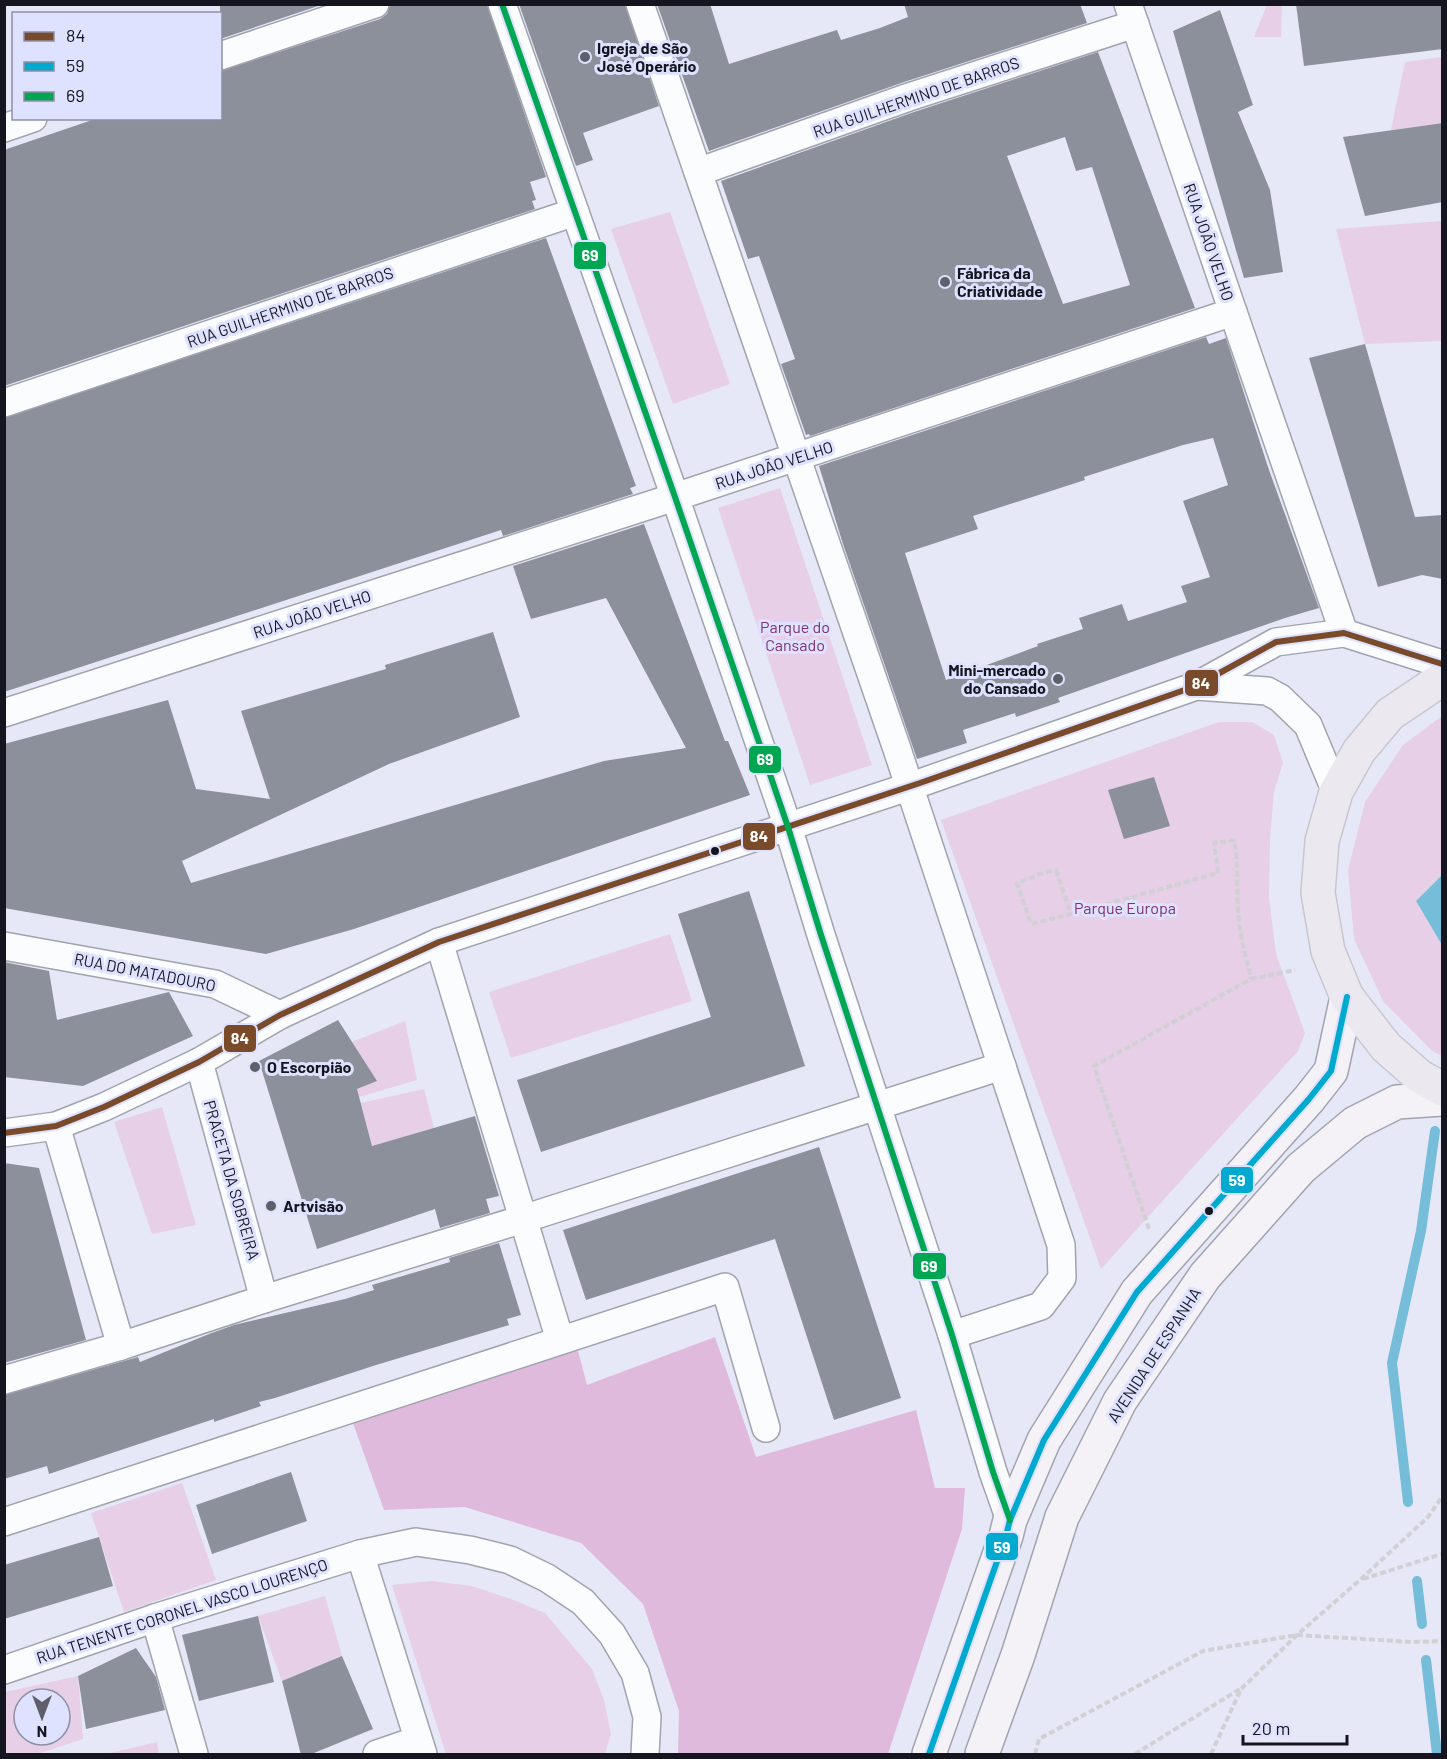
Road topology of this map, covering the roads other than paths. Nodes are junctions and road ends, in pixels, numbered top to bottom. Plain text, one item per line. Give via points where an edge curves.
1 (375, 4) edge
2 (502, 4) edge
3 (639, 4) edge
4 (1132, 14) edge
5 (222, 55) edge
6 (27, 120) edge
7 (4, 128) edge
8 (698, 172) junction
9 (575, 212) junction
10 (1233, 312) junction
11 (4, 403) edge
12 (796, 457) junction
13 (675, 497) junction
14 (1344, 633) junction
15 (1443, 664) edge
16 (1443, 679) edge
17 (1196, 686) junction
18 (4, 713) edge
19 (909, 786) junction
20 (1336, 792) junction
21 (788, 827) junction
22 (439, 942) junction
23 (4, 946) edge
24 (1347, 997) junction
25 (280, 1015) junction
26 (199, 1062) junction
27 (1002, 1066) junction
28 (1443, 1089) edge
29 (1443, 1099) edge
30 (876, 1106) junction
31 (56, 1126) junction
32 (4, 1133) edge
33 (523, 1219) junction
34 (264, 1299) junction
35 (952, 1335) junction
36 (560, 1340) junction
37 (121, 1346) junction
38 (4, 1380) edge
39 (766, 1428) dead end
40 (1010, 1520) junction
41 (4, 1522) edge
42 (360, 1554) junction
43 (155, 1618) junction
44 (4, 1670) edge
45 (421, 1748) edge
46 (194, 1755) edge
47 (377, 1755) edge
48 (645, 1755) edge
49 (929, 1755) edge
50 (982, 1755) edge

1 - 5 street
2 - 9 street
3 - 8 street
4 - 8 street, RUA GUILHERMINO DE BARROS
4 - 10 street, RUA JOÃO VELHO
6 - 7 street
8 - 12 street
9 - 11 street, RUA GUILHERMINO DE BARROS
9 - 13 street
10 - 12 street, RUA JOÃO VELHO
10 - 14 street
12 - 13 street, RUA JOÃO VELHO
12 - 19 street
13 - 18 street, RUA JOÃO VELHO
13 - 21 street
14 - 15 street
14 - 17 street via 1276,642
16 - 20 main road via 1390,714 1359,751
17 - 19 street
17 - 20 street via 1267,691 1280,698 1308,725
19 - 21 street
19 - 27 street
20 - 24 main road via 1322,842 1318,893 1328,951
21 - 22 street
21 - 30 street
22 - 25 street
22 - 33 street
23 - 25 street, RUA DO MATADOURO via 215,984
24 - 28 main road via 1386,1047 1419,1076
24 - 40 main road via 1331,1071 1137,1292 1044,1440
25 - 26 street
26 - 31 street
26 - 34 street, PRACETA DA SOBREIRA
27 - 30 street
27 - 35 street via 1061,1245 1062,1278 1041,1306
29 - 50 main road, AVENIDA DE ESPANHA via 1397,1102 1355,1123 1301,1168 1205,1276 1120,1401 1062,1517
30 - 33 street
30 - 35 street
31 - 32 street
31 - 37 street
33 - 34 street
33 - 36 street
34 - 37 street
35 - 40 street
36 - 39 street via 725,1287
36 - 41 street
37 - 38 street
40 - 49 main road
42 - 43 street, RUA TENENTE CORONEL VASCO LOURENÇO
42 - 45 street
42 - 48 street, RUA TENENTE CORONEL VASCO LOURENÇO via 416,1542 470,1550 510,1560 583,1602 612,1634 635,1673 647,1718
43 - 44 street, RUA TENENTE CORONEL VASCO LOURENÇO
43 - 46 street
45 - 47 street

